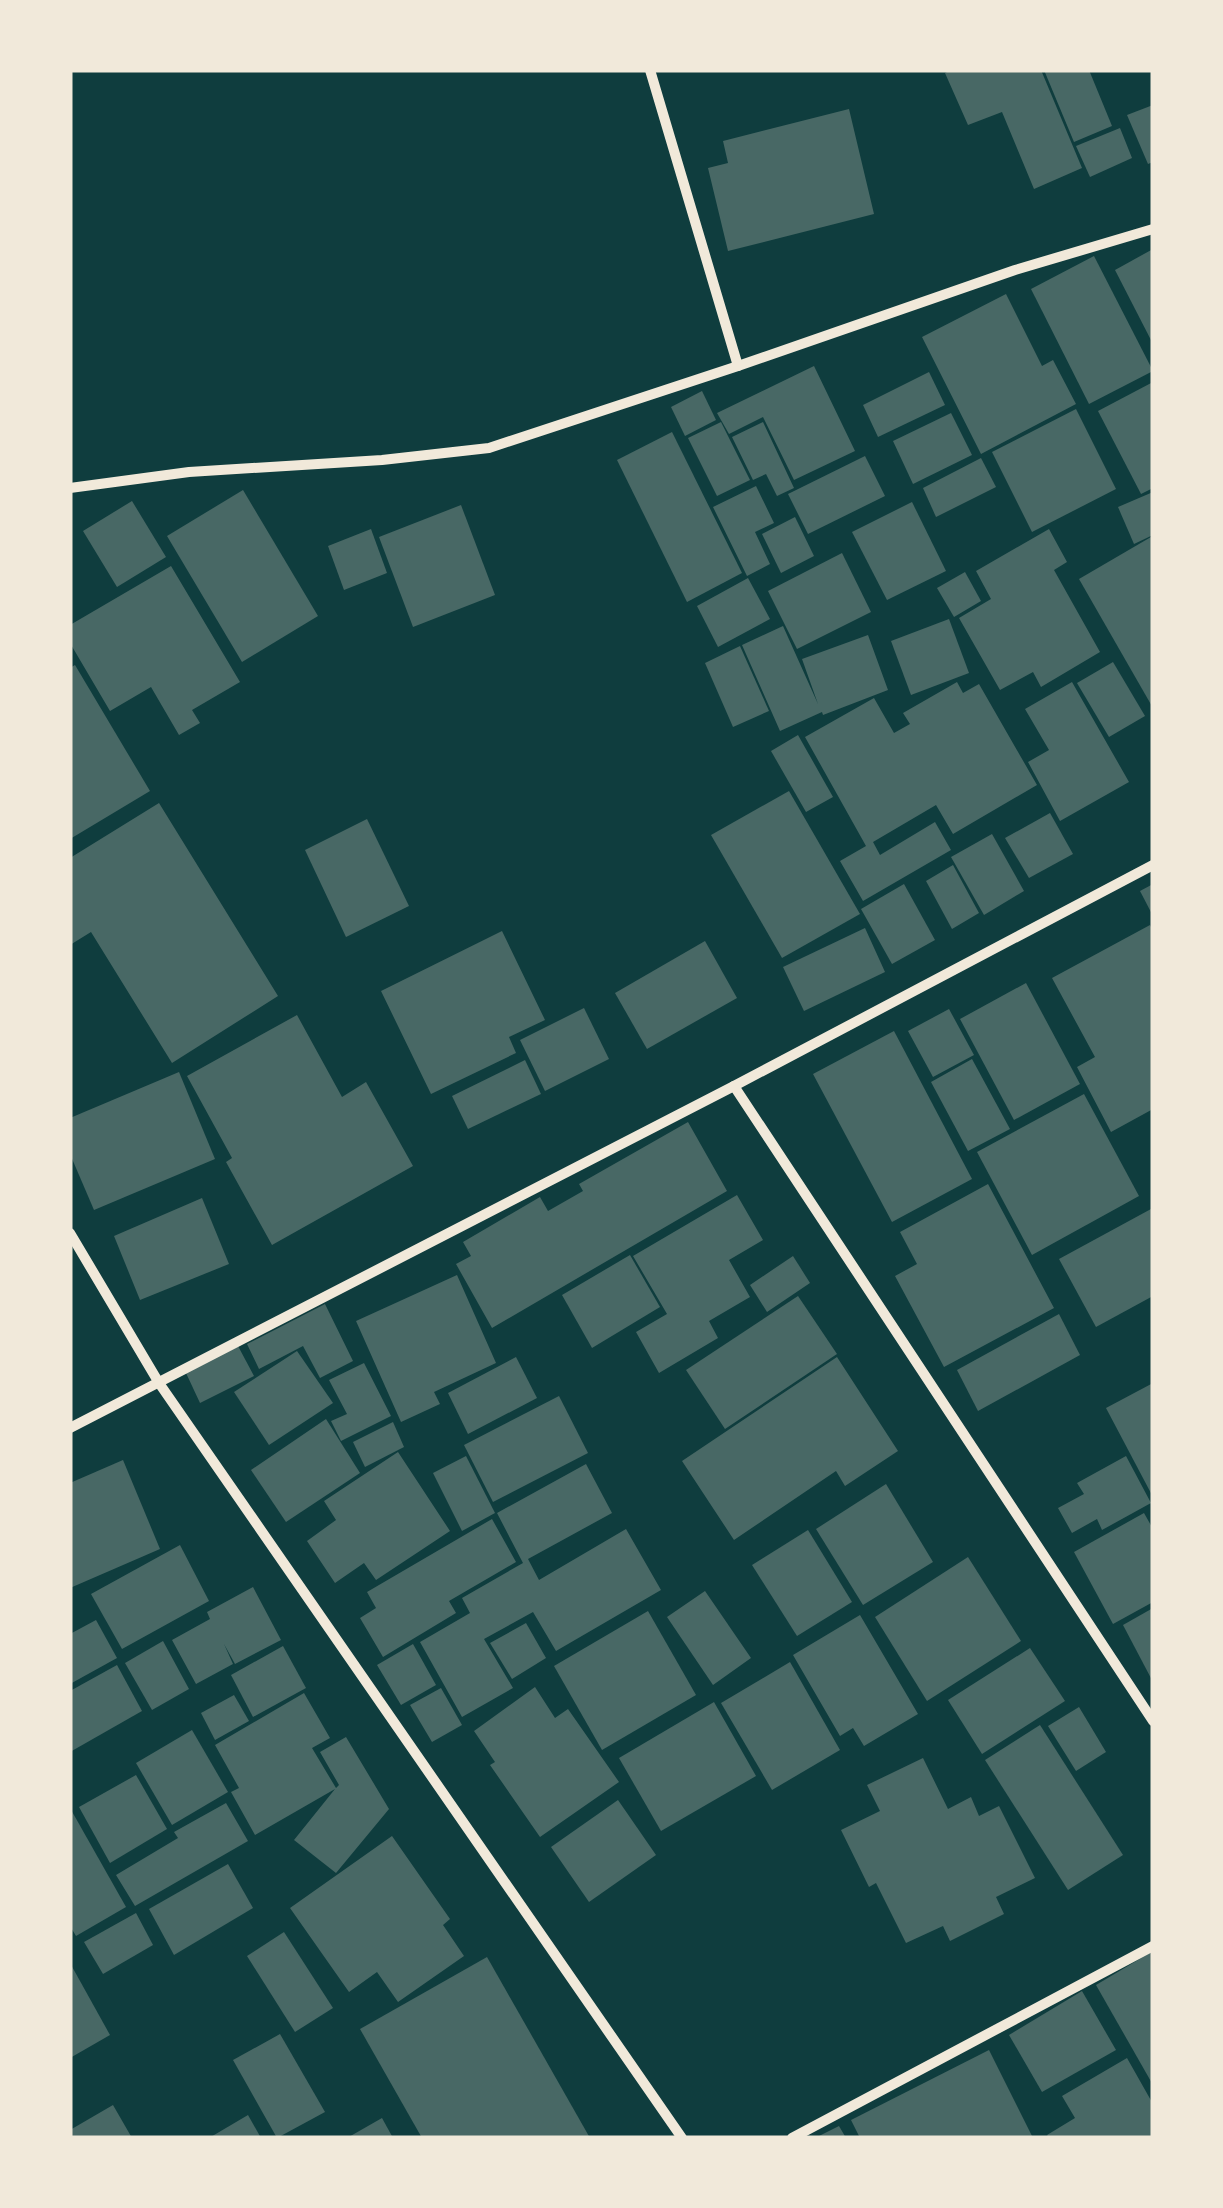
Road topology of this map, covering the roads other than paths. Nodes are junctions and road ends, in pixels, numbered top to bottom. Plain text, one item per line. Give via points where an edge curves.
1 (650, 70) edge
2 (1153, 228) edge
3 (738, 366) junction
4 (70, 488) edge
5 (1153, 866) edge
6 (734, 1086) junction
7 (70, 1233) edge
8 (159, 1384) junction
9 (70, 1428) edge
10 (1153, 1721) edge
11 (1153, 1946) edge
12 (682, 2138) edge
13 (792, 2138) edge

1 - 3 street
2 - 3 street
3 - 4 street via 489,448
5 - 6 street
6 - 8 street
6 - 10 street
7 - 8 street
8 - 9 street
8 - 12 street
11 - 13 street

